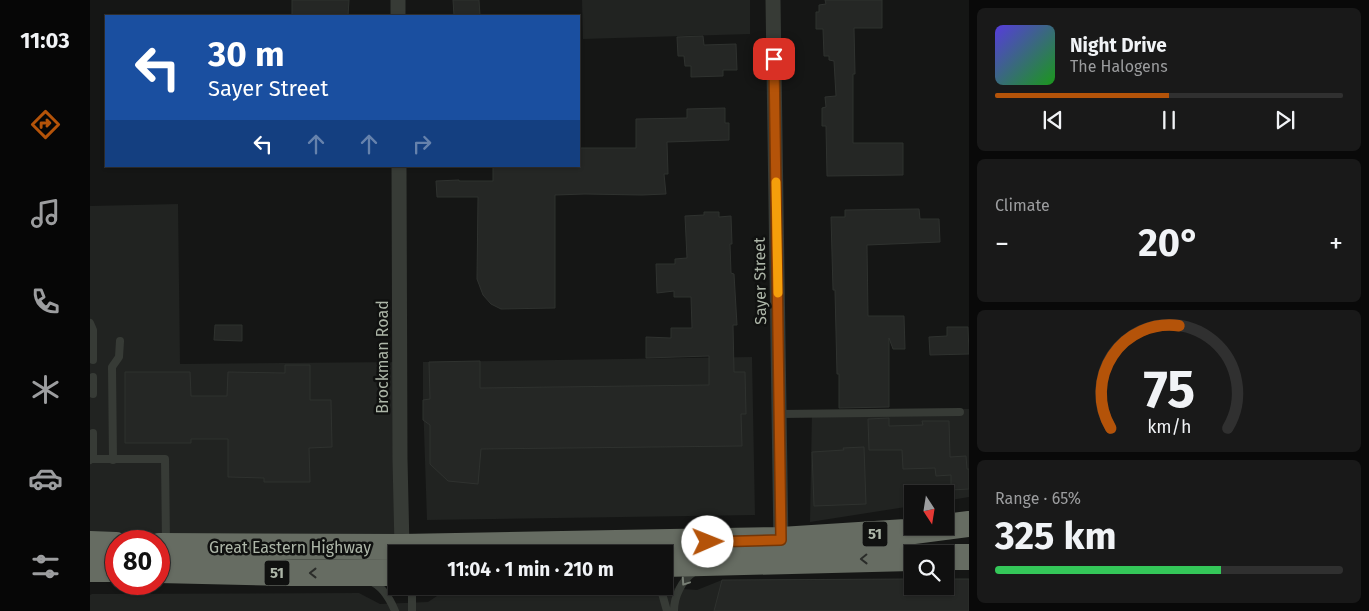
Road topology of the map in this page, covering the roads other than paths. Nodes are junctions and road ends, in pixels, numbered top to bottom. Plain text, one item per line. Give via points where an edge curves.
1 (398, 0) edge
2 (773, 0) edge
3 (398, 15) edge
4 (399, 167) edge
5 (90, 323) edge
6 (92, 332) edge
7 (120, 341) dead end
8 (93, 360) dead end
9 (93, 377) dead end
10 (93, 394) dead end
11 (960, 412) dead end
12 (780, 414) junction
13 (93, 433) dead end
14 (90, 460) edge
15 (113, 460) junction
16 (969, 524) edge
17 (162, 530) edge
18 (90, 544) edge
19 (105, 545) edge
20 (402, 545) edge
21 (388, 549) edge
22 (673, 550) edge
23 (781, 551) junction
24 (170, 554) edge
25 (170, 555) edge
26 (954, 557) edge
27 (969, 557) edge
28 (331, 558) junction
29 (904, 558) edge
30 (709, 563) junction
31 (673, 564) edge
32 (388, 577) edge
33 (410, 595) edge
34 (663, 595) edge
35 (395, 611) edge
36 (412, 611) edge
37 (667, 611) edge
38 (674, 611) edge

1 - 3 street
2 - 12 street, Sayer Street
4 - 20 street, Brockman Road
5 - 6 lane
6 - 8 lane
7 - 15 lane via 119,357 112,367
9 - 10 lane
11 - 12 lane
12 - 23 street, Sayer Street
13 - 14 lane
14 - 15 lane
15 - 17 lane via 165,459
16 - 23 highway, 51
18 - 19 highway
21 - 28 highway, Great Eastern Highway / 51
22 - 23 highway, Great Eastern Highway / 51
29 -> 23 highway, Great Eastern Highway / 51
23 - 30 highway, Great Eastern Highway / 51
24 - 28 highway, Great Eastern Highway / 51
28 -> 25 highway, Great Eastern Highway / 51 via 292,573
26 - 27 highway
28 - 32 highway, Great Eastern Highway / 51
28 - 35 lane via 375,583 387,594
30 - 31 highway, Great Eastern Highway / 51
30 -> 38 lane via 688,576 674,604
33 - 36 lane
34 - 37 lane

